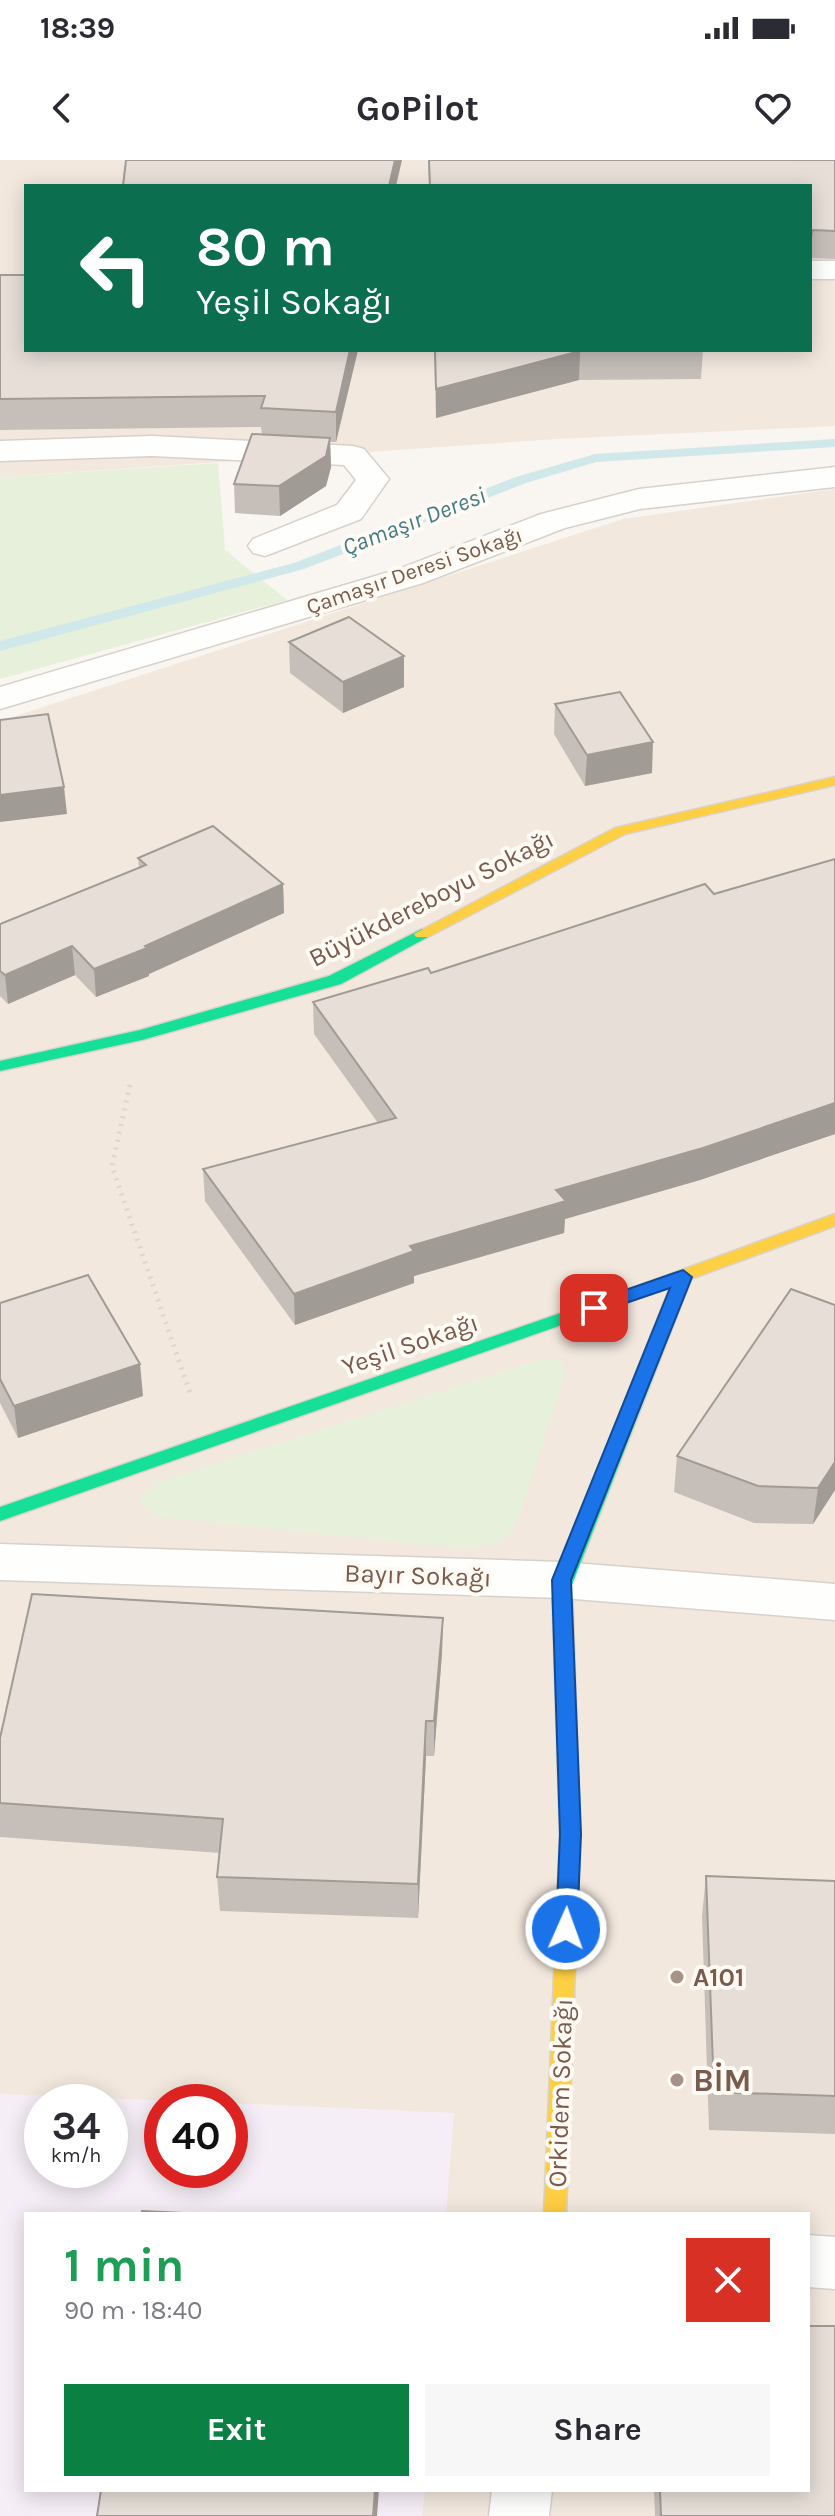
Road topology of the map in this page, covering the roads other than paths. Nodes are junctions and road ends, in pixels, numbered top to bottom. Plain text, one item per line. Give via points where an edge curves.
1 (812, 270) edge
2 (835, 270) edge
3 (0, 451) edge
4 (835, 477) edge
5 (265, 546) dead end
6 (0, 698) edge
7 (835, 781) edge
8 (0, 1066) edge
9 (835, 1220) edge
10 (683, 1277) junction
11 (0, 1514) edge
12 (0, 1562) edge
13 (562, 1580) junction
14 (835, 1602) edge
15 (555, 2212) edge
16 (810, 2261) edge
17 (835, 2263) edge
18 (522, 2492) edge
19 (519, 2516) edge

1 - 2 street
3 - 5 street via 152,446 353,456 373,479 349,512
4 - 6 street, Çamaşır Deresi Sokağı via 639,499 553,521 411,576
7 - 8 street, Büyükdereboyu Sokağı via 620,831 335,980 142,1035
9 - 10 street, Yeşil Sokağı
10 - 11 street, Yeşil Sokağı
10 - 13 street, Orkidem Sokağı
12 - 13 street, Bayır Sokağı
13 - 14 street, Bayır Sokağı
13 - 15 street, Orkidem Sokağı via 570,1834
16 - 17 street
18 - 19 street

